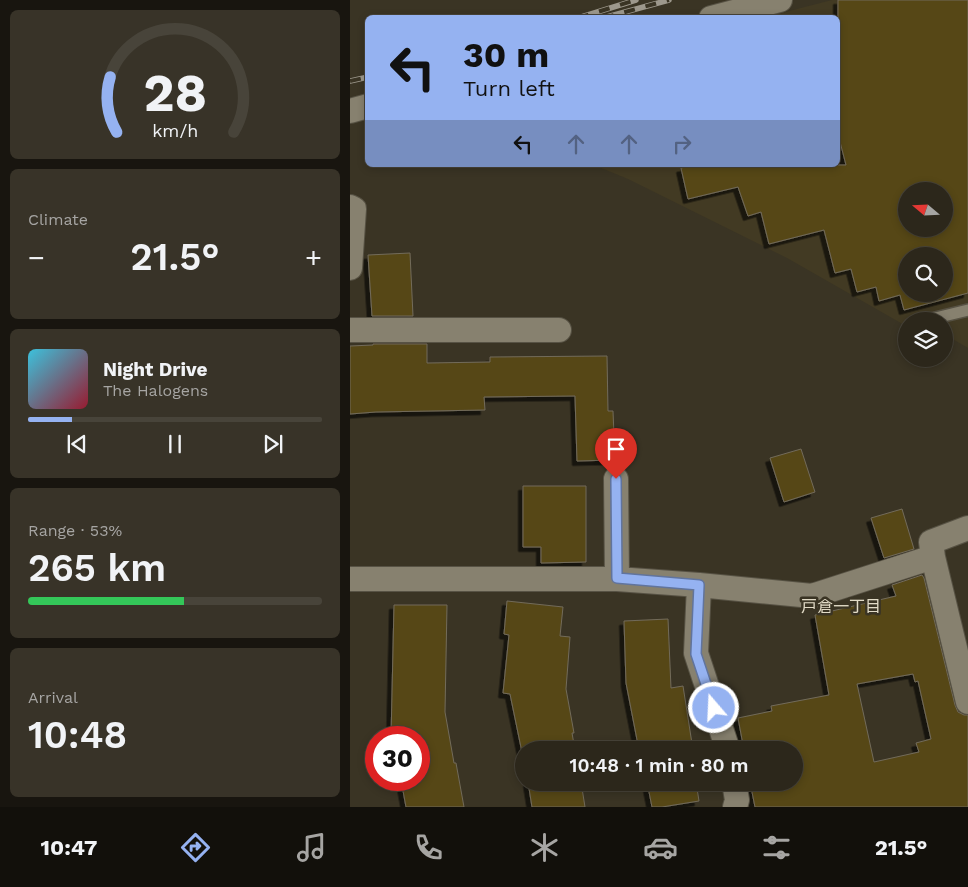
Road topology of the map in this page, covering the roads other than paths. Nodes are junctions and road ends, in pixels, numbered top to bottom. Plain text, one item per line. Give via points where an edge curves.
1 (780, 0) edge
2 (723, 15) edge
3 (365, 107) edge
4 (350, 111) edge
5 (350, 207) edge
6 (350, 268) edge
7 (968, 310) edge
8 (953, 314) edge
9 (350, 330) edge
10 (559, 330) dead end
11 (616, 479) dead end
12 (968, 528) edge
13 (933, 557) junction
14 (617, 578) junction
15 (350, 579) edge
16 (699, 585) junction
17 (968, 702) edge
18 (725, 741) edge
19 (736, 791) edge
20 (735, 807) edge

1 - 2 street
3 - 4 street
5 - 6 street via 354,209
7 - 8 lane
9 - 10 street
11 - 14 street
12 - 13 street via 931,542
13 - 16 street via 812,596
13 - 17 street
14 - 15 street
14 - 16 street
16 - 18 street via 696,654
19 - 20 street

